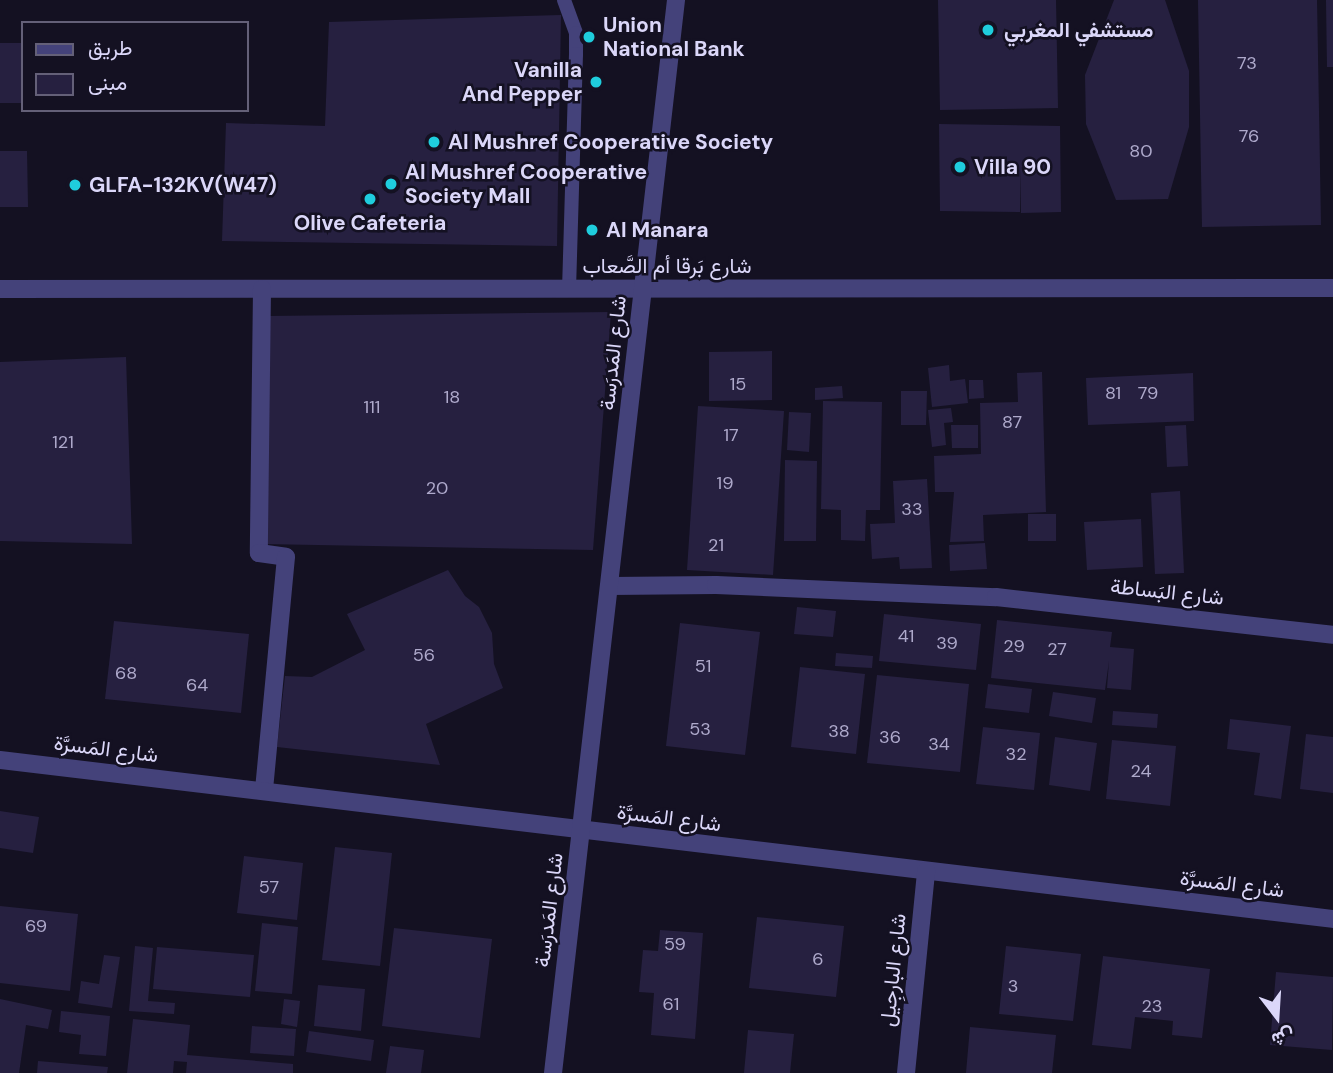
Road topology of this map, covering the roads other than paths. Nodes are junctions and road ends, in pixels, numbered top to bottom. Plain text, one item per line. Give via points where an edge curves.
1 (564, 0) edge
2 (676, 0) edge
3 (1333, 288) edge
4 (0, 289) edge
5 (262, 289) junction
6 (569, 289) junction
7 (642, 289) junction
8 (610, 586) junction
9 (1333, 635) edge
10 (0, 760) edge
11 (264, 790) junction
12 (581, 830) junction
13 (926, 871) junction
14 (1333, 919) edge
15 (553, 1073) edge
16 (906, 1073) edge

1 - 6 lane via 576,33
2 - 7 street, شارع المَدرَسة
3 - 7 street, شارع بَرقا أم الصَّعاب
4 - 5 street, شارع بَرقا أم الصَّعاب
5 - 6 street, شارع بَرقا أم الصَّعاب
5 - 11 street via 259,553 286,557
6 - 7 street, شارع بَرقا أم الصَّعاب
7 - 8 street, شارع المَدرَسة
8 - 9 street, شارع البَساطة via 716,585 996,597
8 - 12 street, شارع المَدرَسة
10 - 11 street, شارع المَسرَّة
11 - 12 street, شارع المَسرَّة
12 - 13 street, شارع المَسرَّة
12 - 15 street, شارع المَدرَسة
13 - 14 street, شارع المَسرَّة
13 - 16 street, شارع البارجِيل

